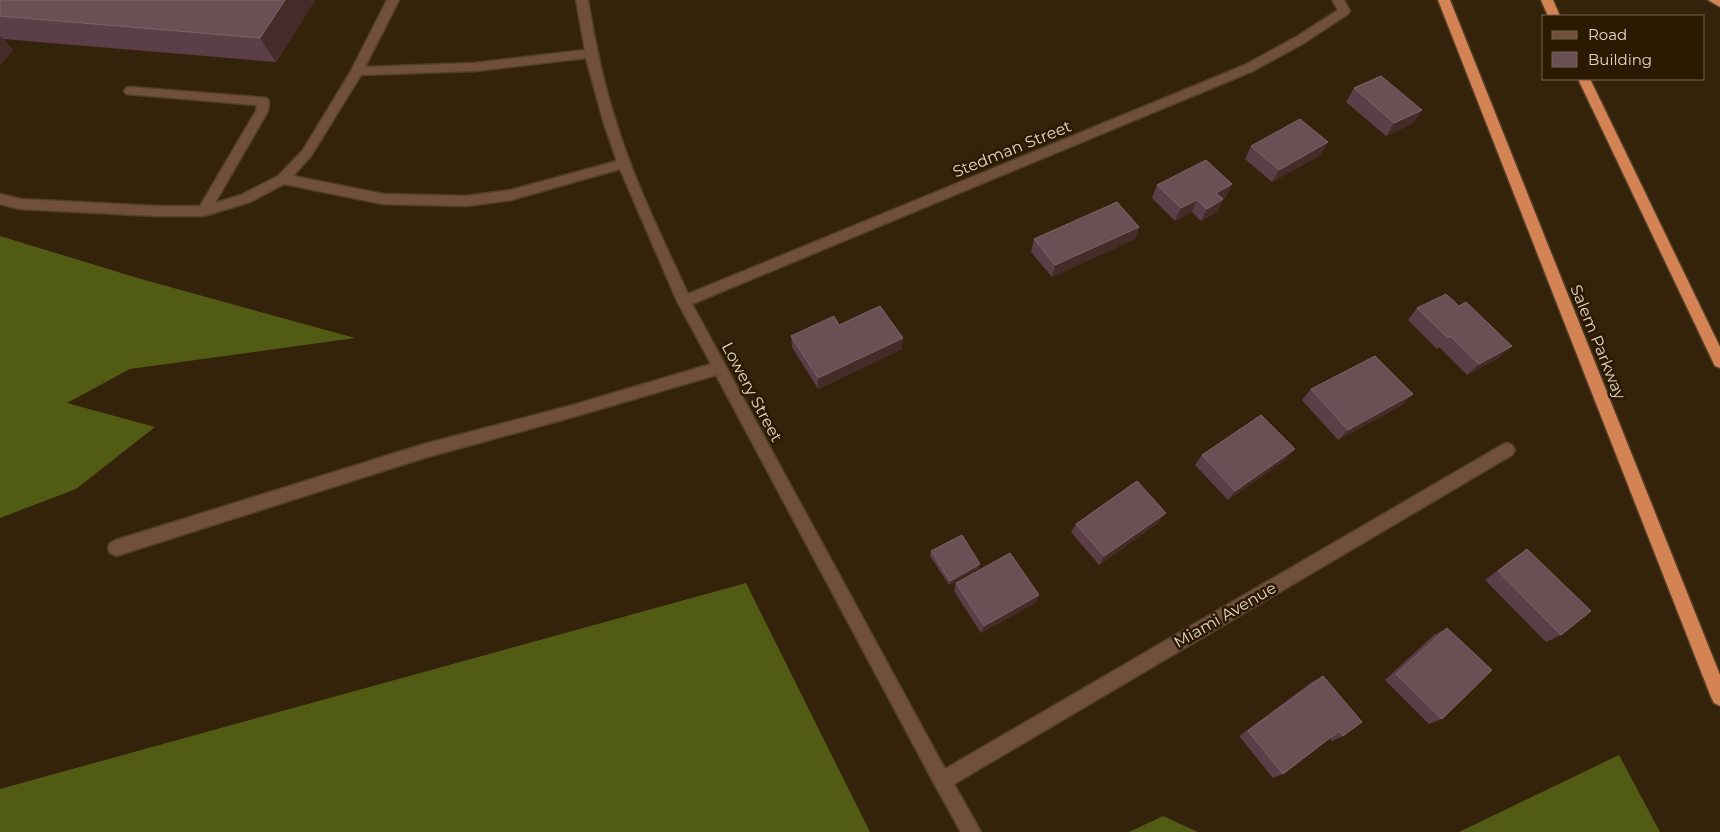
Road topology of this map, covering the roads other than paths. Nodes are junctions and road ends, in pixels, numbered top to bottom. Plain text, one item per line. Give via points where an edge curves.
1 (393, 0) edge
2 (582, 0) edge
3 (1444, 0) edge
4 (1547, 0) edge
5 (1714, 0) edge
6 (1720, 4) edge
7 (1341, 5) edge
8 (1554, 15) edge
9 (591, 53) junction
10 (357, 71) junction
11 (1584, 80) edge
12 (130, 92) dead end
13 (625, 163) junction
14 (283, 179) junction
15 (0, 199) edge
16 (204, 211) junction
17 (684, 302) junction
18 (1720, 362) edge
19 (719, 368) junction
20 (1507, 450) dead end
21 (116, 548) dead end
22 (1720, 697) edge
23 (942, 781) junction
24 (972, 832) edge

1 - 10 street
2 - 9 street, Lowery Street
3 - 22 highway, Salem Parkway
4 - 8 highway
5 - 6 highway
7 - 17 street, Stedman Street via 1300,40 1249,68
9 - 10 street via 475,67
9 - 13 street, Lowery Street via 610,124
10 - 14 street via 307,153
11 - 18 highway
12 - 16 street via 264,101 262,111
13 - 14 street via 511,195 466,201 384,198
13 - 17 street, Lowery Street
14 - 16 street via 245,199
15 - 16 street via 20,204
17 - 19 street, Lowery Street
19 - 21 street via 424,451
19 - 23 street, Lowery Street
20 - 23 street, Miami Avenue
23 - 24 street, Lowery Street

